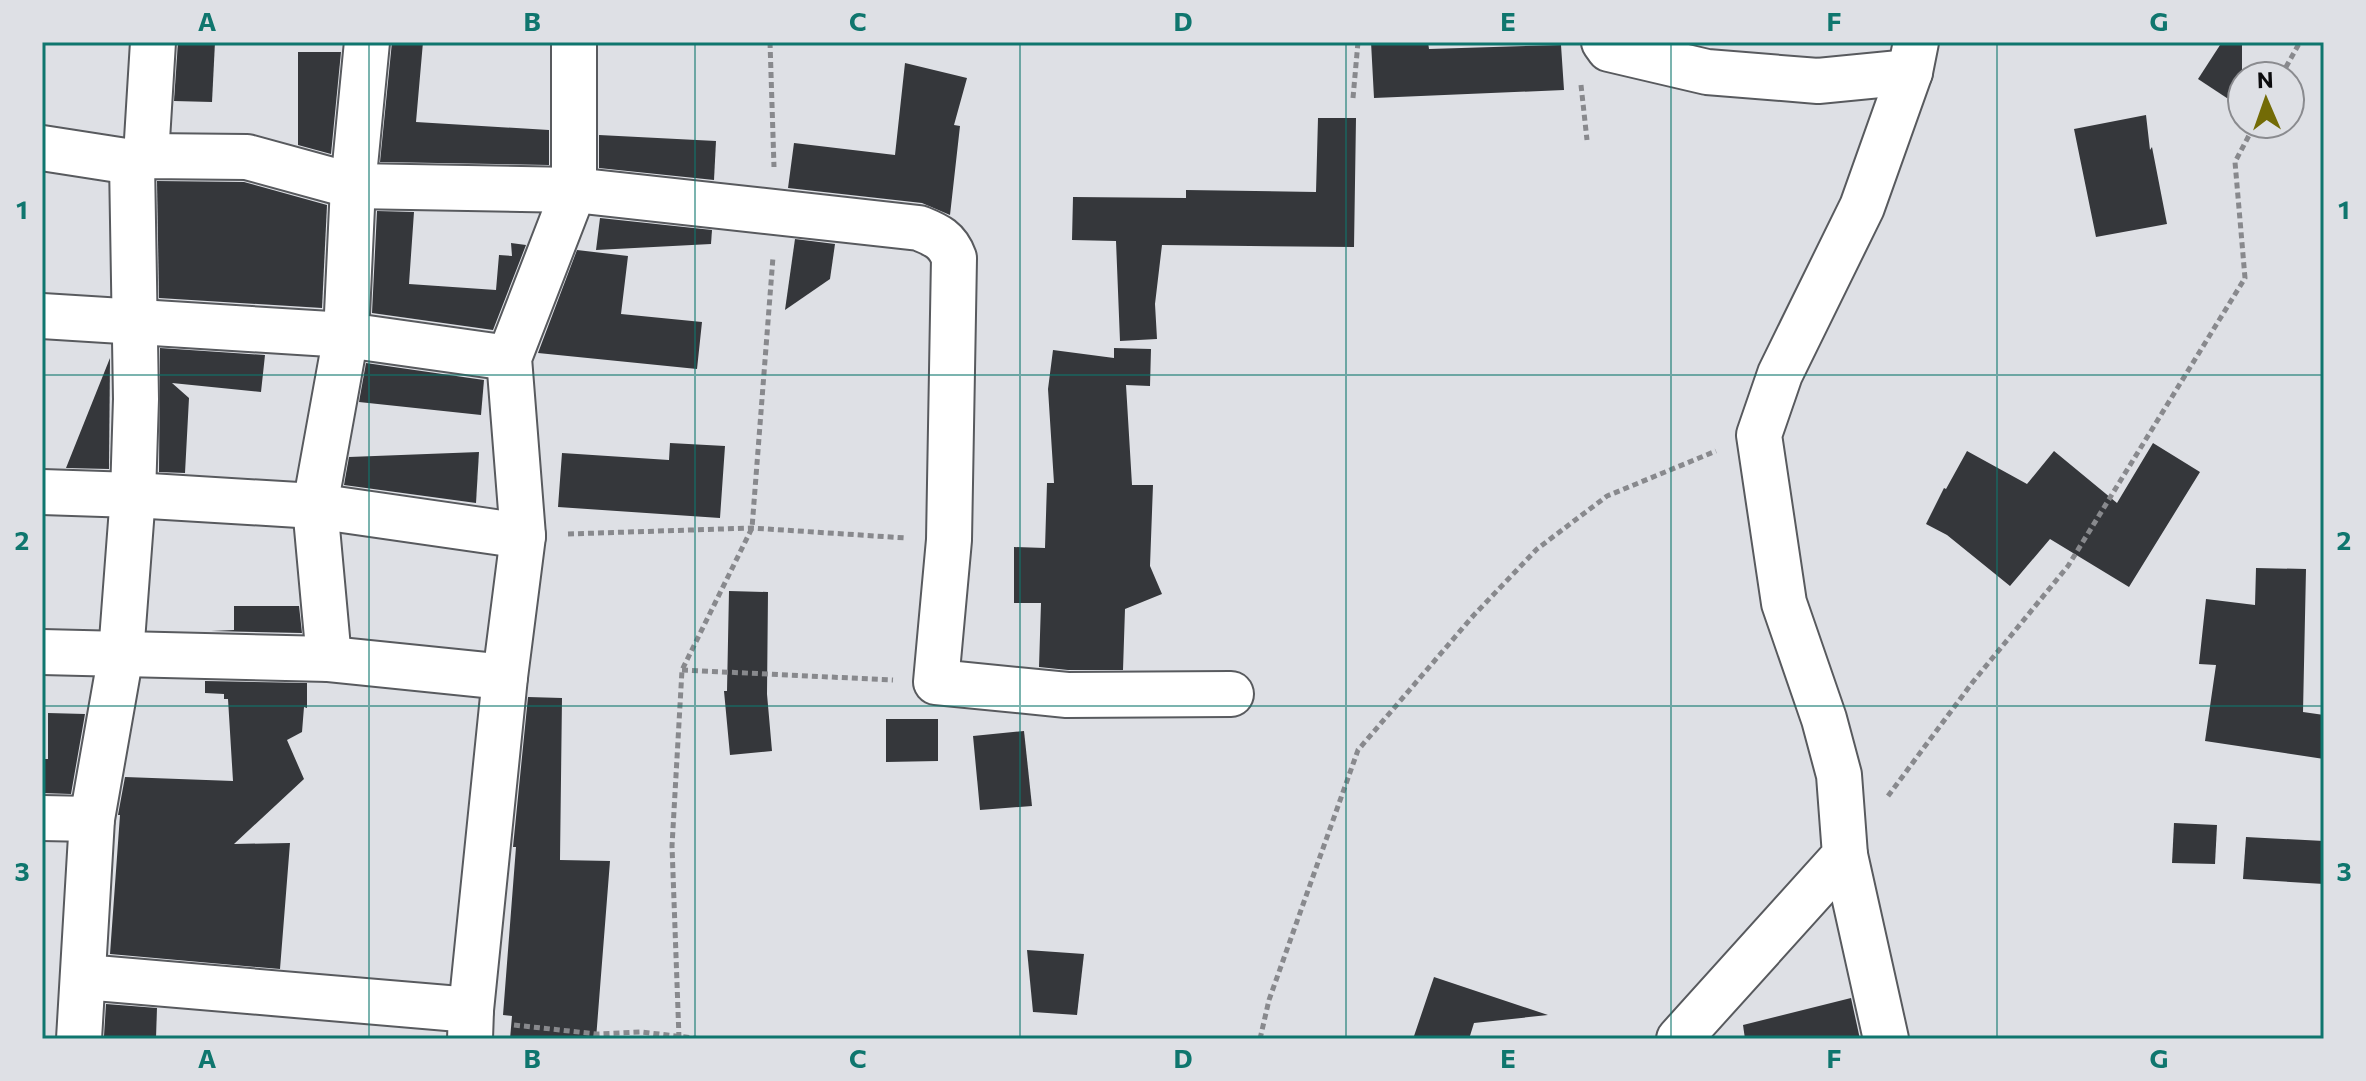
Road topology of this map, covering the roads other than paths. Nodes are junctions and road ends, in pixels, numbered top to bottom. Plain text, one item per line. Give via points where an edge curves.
1 (153, 42) edge
2 (367, 42) edge
3 (574, 42) edge
4 (1604, 42) edge
5 (1913, 57) edge
6 (42, 148) edge
7 (139, 159) junction
8 (353, 186) junction
9 (574, 190) junction
10 (42, 316) edge
11 (134, 320) junction
12 (346, 335) junction
13 (509, 358) junction
14 (42, 492) edge
15 (133, 495) junction
16 (315, 506) junction
17 (523, 536) junction
18 (42, 652) edge
19 (121, 654) junction
20 (329, 659) junction
21 (505, 677) junction
22 (1231, 694) dead end
23 (42, 818) edge
24 (92, 819) junction
25 (1845, 855) junction
26 (84, 977) junction
27 (471, 1025) edge
28 (79, 1039) edge
29 (1679, 1039) edge
30 (1886, 1039) edge

1 - 7 street
2 - 8 street
3 - 9 street
4 - 5 street via 1609,49 1707,72 1818,81
5 - 25 street via 1862,207 1780,374 1759,435 1784,603 1839,775
6 - 7 street
7 - 8 street via 247,157
7 - 11 street
8 - 9 street
8 - 12 street
9 - 13 street
9 - 22 street via 919,228 941,237 954,258 949,540 936,682 1067,695
10 - 11 street
11 - 12 street
11 - 15 street
12 - 13 street
12 - 16 street
13 - 17 street
14 - 15 street
15 - 16 street
15 - 19 street
16 - 17 street
16 - 20 street
17 - 21 street
18 - 19 street
19 - 20 street
19 - 24 street
20 - 21 street
21 - 27 street
23 - 24 street
24 - 26 street
25 - 29 street
25 - 30 street
26 - 27 street
26 - 28 street

